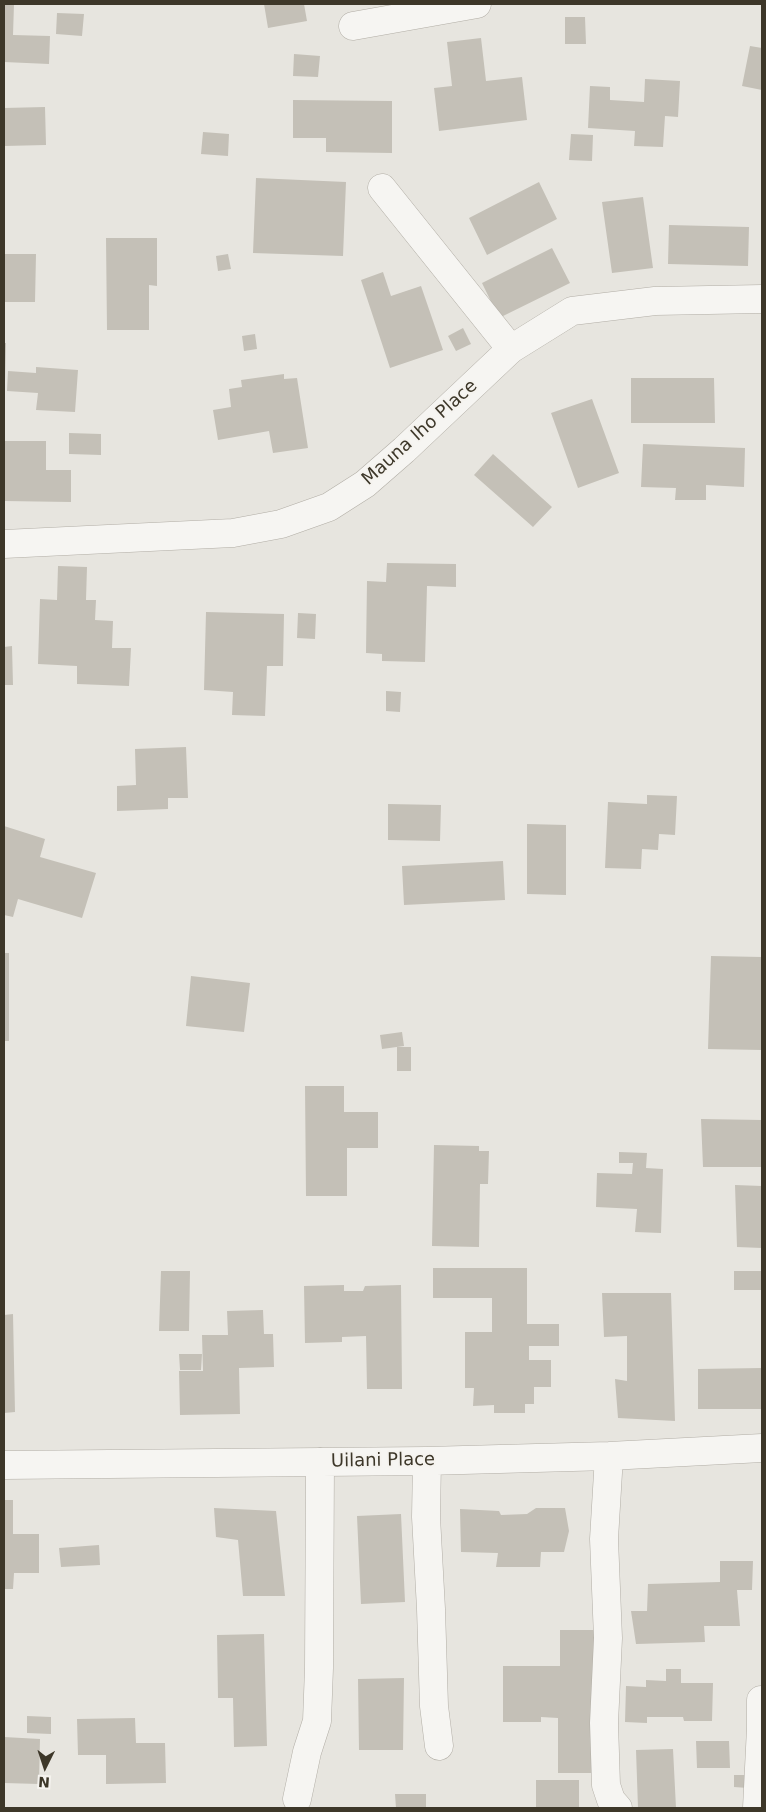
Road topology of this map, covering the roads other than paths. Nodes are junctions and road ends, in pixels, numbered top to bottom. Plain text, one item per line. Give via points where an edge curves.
1 (477, 4) edge
2 (353, 26) dead end
3 (382, 188) dead end
4 (762, 299) edge
5 (511, 349) junction
6 (4, 544) edge
7 (762, 1448) edge
8 (608, 1456) junction
9 (427, 1461) junction
10 (320, 1462) junction
11 (4, 1465) edge
12 (761, 1700) dead end
13 (439, 1746) dead end
14 (297, 1800) dead end
15 (618, 1808) edge
16 (757, 1808) edge

1 - 2 street
3 - 5 street
4 - 5 street, Mauna Iho Place via 655,301 572,311
5 - 6 street, Mauna Iho Place via 404,450 364,484 329,507 281,524 233,534
7 - 8 street, Uilani Place
8 - 9 street, Uilani Place
8 - 15 street via 604,1539 608,1638 604,1723 606,1786
9 - 10 street, Uilani Place
9 - 13 street via 426,1518 434,1706
10 - 11 street, Uilani Place
10 - 14 street via 317,1721
12 - 16 street

